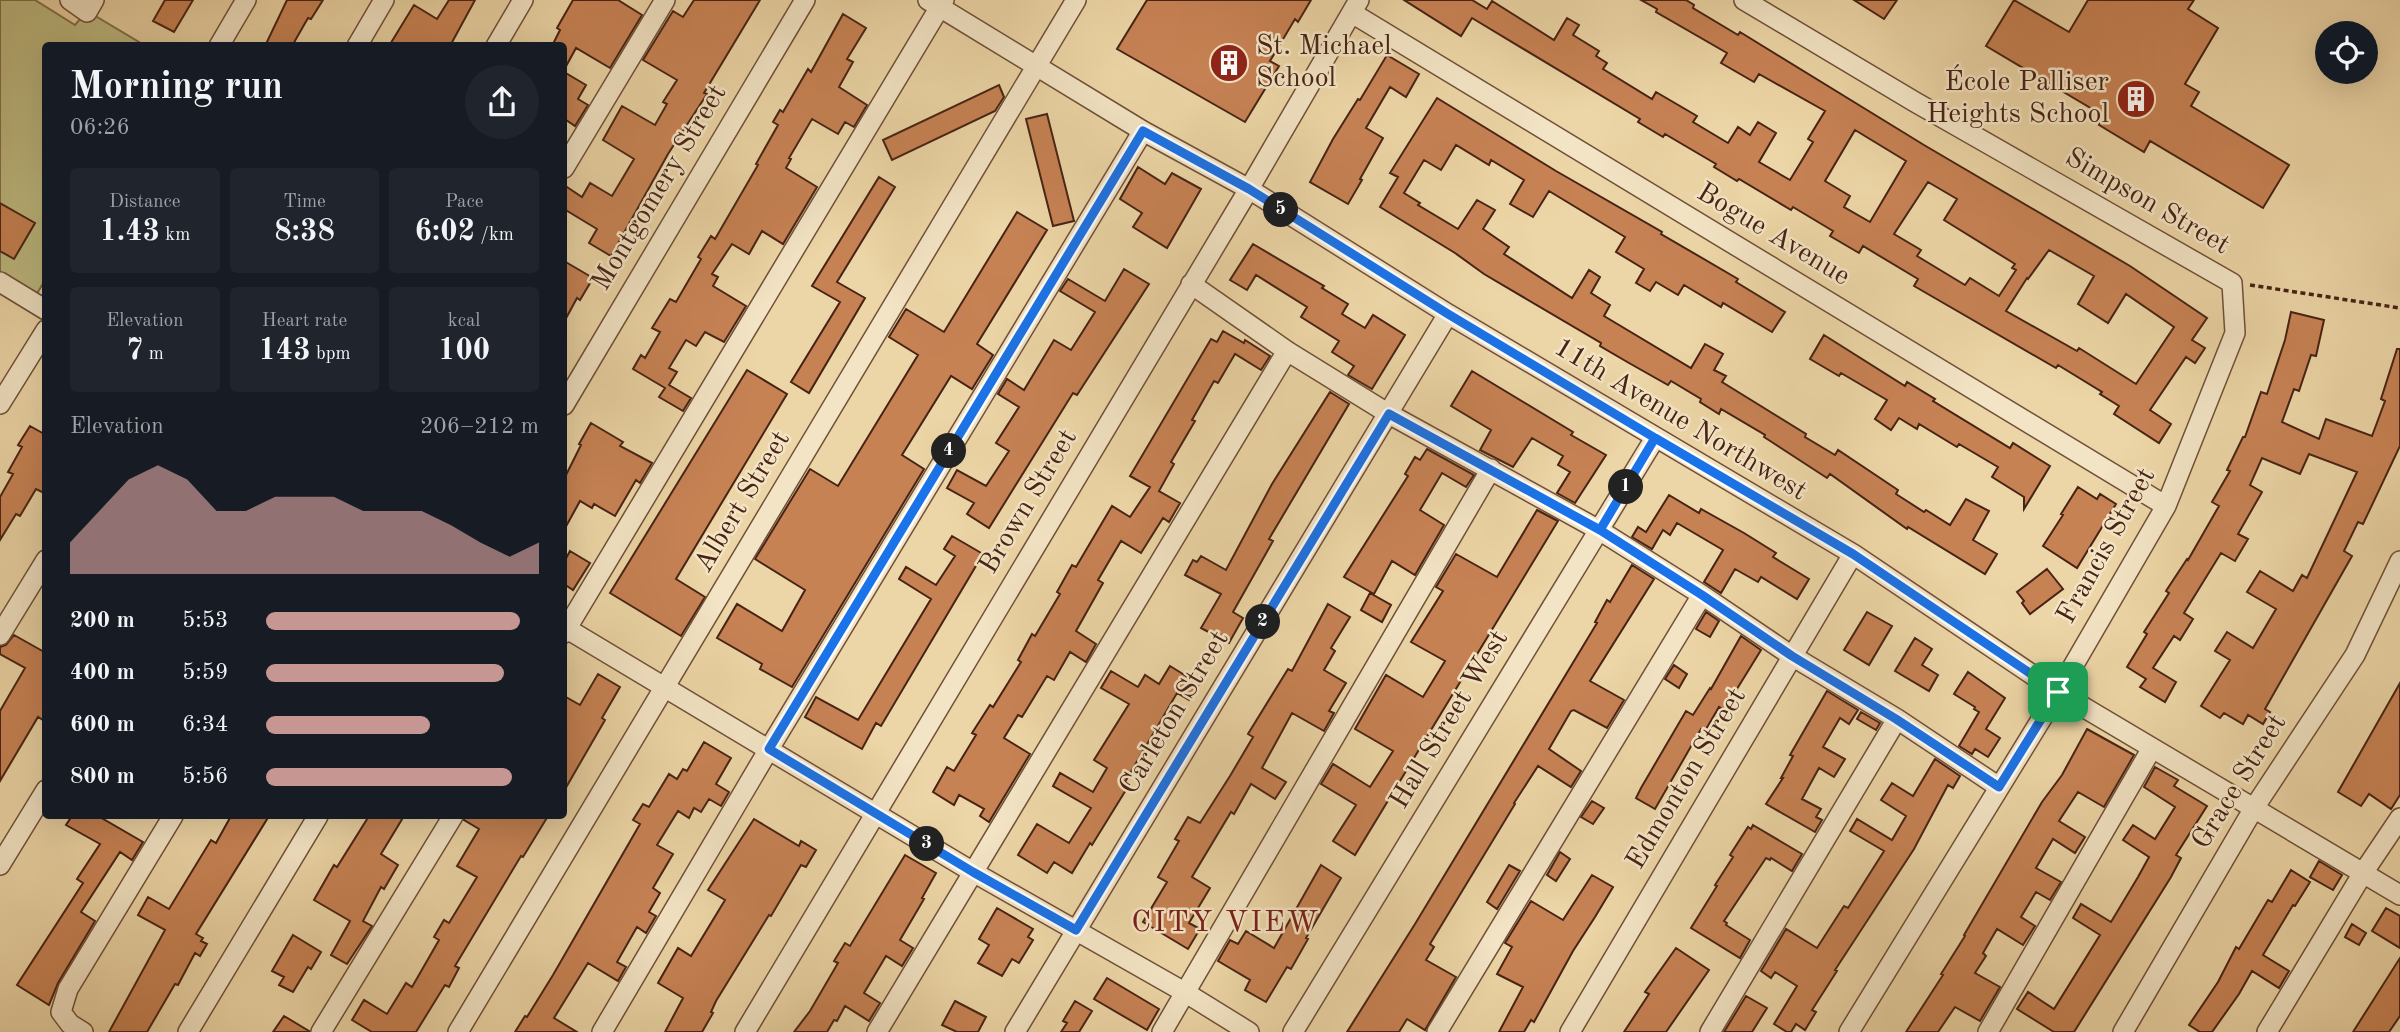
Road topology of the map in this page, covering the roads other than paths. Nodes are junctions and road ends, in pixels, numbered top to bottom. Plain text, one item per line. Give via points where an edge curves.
1 (70, 0) edge
2 (94, 0) edge
3 (246, 0) edge
4 (384, 0) edge
5 (523, 0) edge
6 (665, 0) edge
7 (805, 0) edge
8 (1076, 0) edge
9 (1744, 0) edge
10 (937, 3) edge
11 (1355, 6) edge
12 (221, 42) edge
13 (359, 42) edge
14 (498, 42) edge
15 (1037, 64) junction
16 (1143, 131) junction
17 (567, 163) edge
18 (1249, 189) junction
19 (0, 282) edge
20 (2232, 283) joint
21 (1191, 285) junction
22 (42, 308) edge
23 (1448, 314) junction
24 (42, 336) edge
25 (1287, 351) junction
26 (567, 400) edge
27 (0, 404) edge
28 (1389, 414) junction
29 (1655, 438) junction
30 (1491, 469) junction
31 (2166, 506) junction
32 (1600, 530) junction
33 (1853, 554) junction
34 (2400, 561) edge
35 (42, 567) edge
36 (1702, 595) junction
37 (567, 625) edge
38 (567, 632) edge
39 (0, 635) edge
40 (1792, 656) junction
41 (665, 687) junction
42 (2058, 692) junction
43 (1896, 719) junction
44 (2152, 748) junction
45 (769, 749) junction
46 (1999, 787) junction
47 (42, 797) edge
48 (2254, 808) junction
49 (876, 813) junction
50 (2400, 818) edge
51 (171, 819) edge
52 (316, 819) edge
53 (451, 819) edge
54 (0, 865) edge
55 (973, 872) junction
56 (2364, 873) junction
57 (2400, 895) edge
58 (1076, 930) junction
59 (1186, 993) junction
60 (83, 1032) edge
61 (188, 1032) edge
62 (321, 1032) edge
63 (458, 1032) edge
64 (602, 1032) edge
65 (745, 1032) edge
66 (877, 1032) edge
67 (1015, 1032) edge
68 (1162, 1032) edge
69 (1249, 1032) edge
70 (1293, 1032) edge
71 (1437, 1032) edge
72 (1570, 1032) edge
73 (1710, 1032) edge
74 (1849, 1032) edge
75 (1988, 1032) edge
76 (2123, 1032) edge
77 (2267, 1032) edge

1 - 2 street via 87,12
3 - 12 street
4 - 13 street
5 - 14 street
6 - 17 street
7 - 26 street, Montgomery Street
8 - 15 street, Albert Street
9 - 20 street, Simpson Street
10 - 15 street, 11th Avenue Northwest
10 - 37 street
11 - 18 street, Brown Street
11 - 31 street, Bogue Avenue
15 - 16 street, 11th Avenue Northwest
15 - 41 street, Albert Street
16 - 18 street, 11th Avenue Northwest
16 - 45 street
18 - 21 street, Brown Street
18 - 23 street, 11th Avenue Northwest
19 - 22 street
20 - 31 street, Francis Street via 2235,332
21 - 25 street
21 - 49 street, Brown Street
23 - 28 street, Carleton Street
23 - 29 street, 11th Avenue Northwest
24 - 27 street
25 - 28 street
25 - 55 street
28 - 30 street
28 - 58 street, Carleton Street
29 - 32 street, Hall Street West
29 - 33 street, 11th Avenue Northwest
30 - 32 street
30 - 59 street
31 - 42 street, Francis Street
32 - 36 street
32 - 70 street, Hall Street West
33 - 40 street, Edmonton Street
33 - 42 street, 11th Avenue Northwest
34 - 48 street, Grace Street via 2355,655
35 - 39 street
36 - 40 street
36 - 71 street
38 - 41 street
40 - 43 street
40 - 72 street, Edmonton Street
41 - 45 street
41 - 63 street, Albert Street
42 - 44 street, 11th Avenue Northwest
42 - 46 street, Francis Street
43 - 46 street
43 - 73 street
44 - 48 street, 11th Avenue Northwest
44 - 75 street
45 - 49 street
45 - 64 street
46 - 74 street, Francis Street
47 - 54 street
48 - 56 street, 11th Avenue Northwest
48 - 76 street, Grace Street
49 - 55 street
49 - 65 street, Brown Street
50 - 56 street
51 - 60 street via 68,989 61,1012
52 - 61 street
53 - 62 street
55 - 58 street
55 - 66 street
56 - 57 street, 11th Avenue Northwest
56 - 77 street
58 - 59 street
58 - 67 street, Carleton Street
59 - 68 street
59 - 69 street

